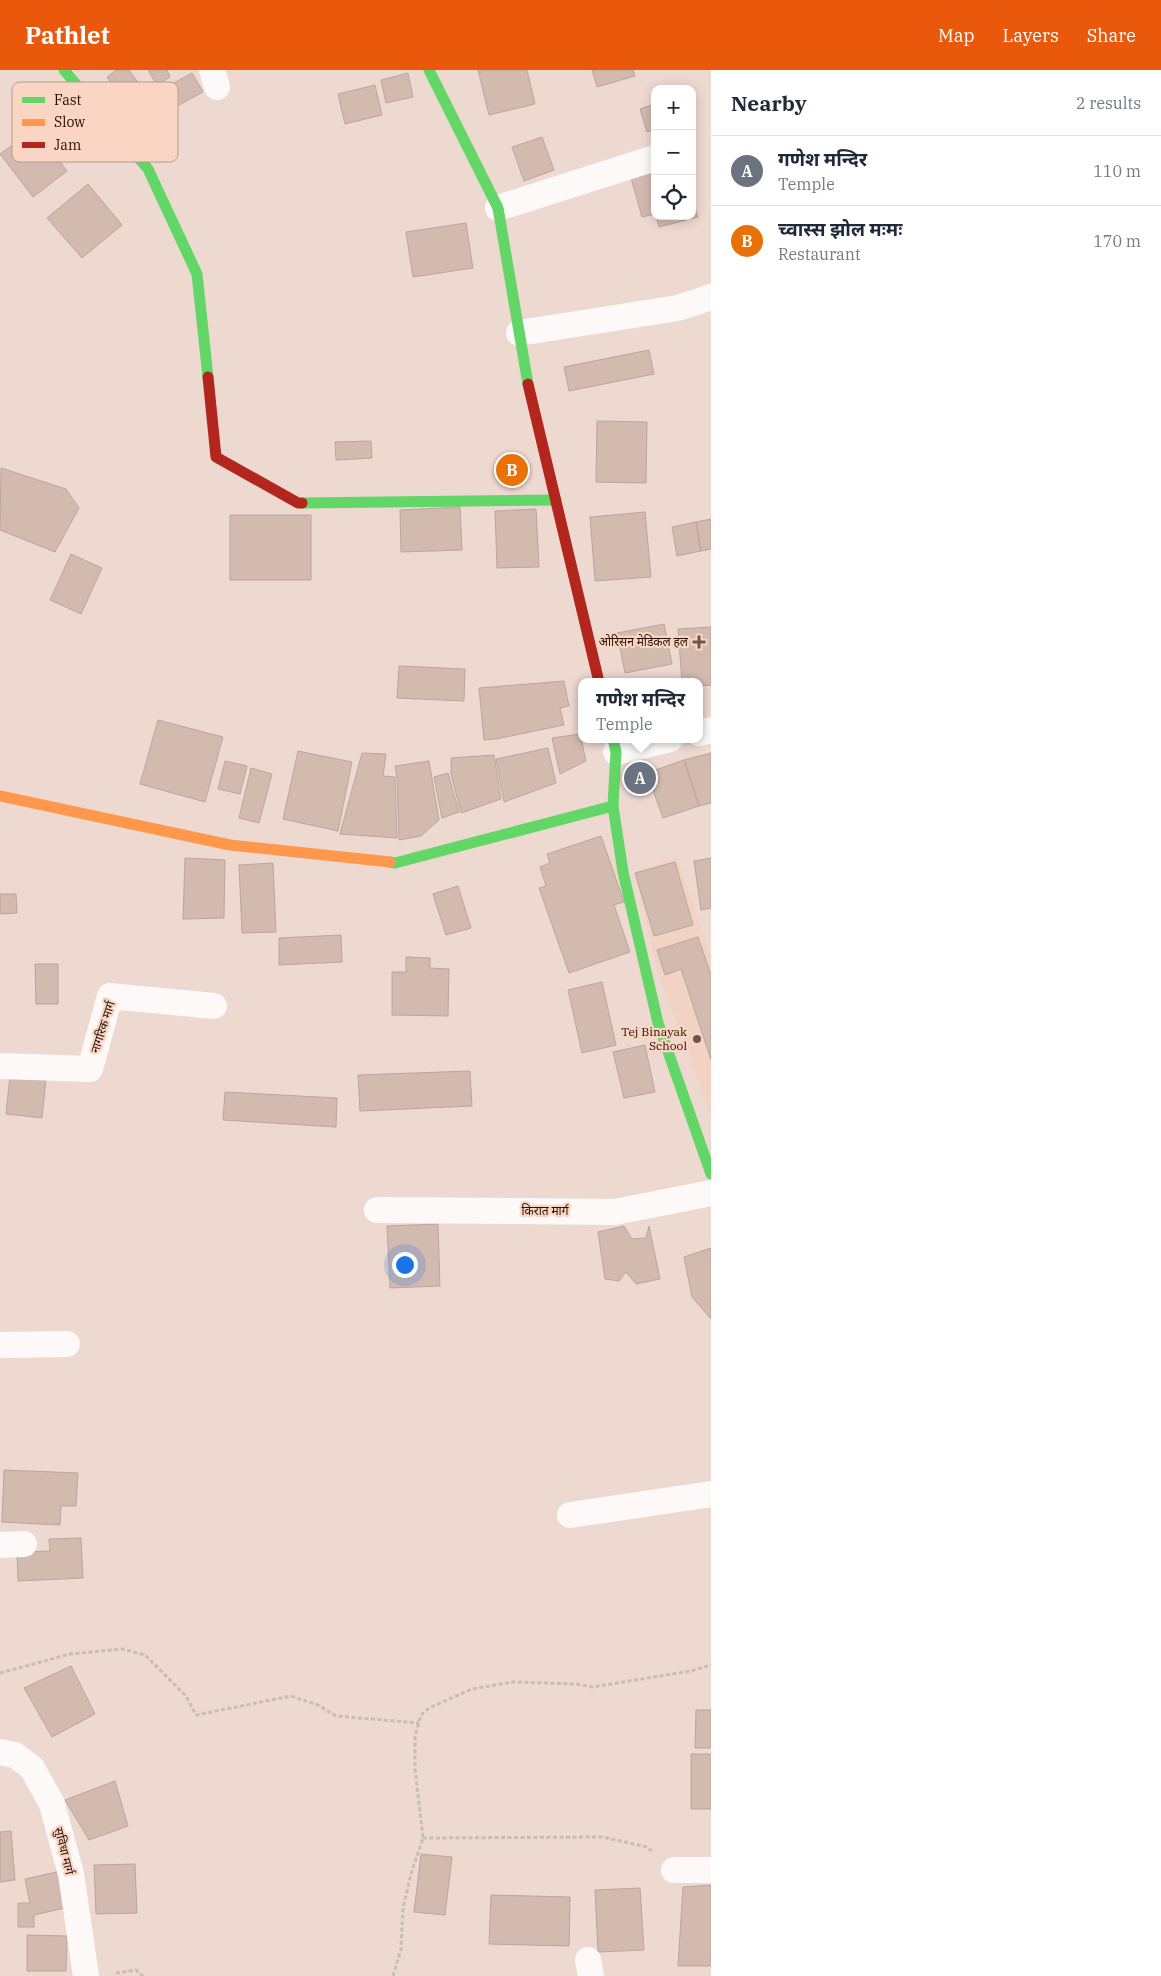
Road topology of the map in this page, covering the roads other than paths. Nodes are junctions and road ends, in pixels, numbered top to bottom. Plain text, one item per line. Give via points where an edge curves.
1 (64, 70) edge
2 (429, 70) edge
3 (74, 82) edge
4 (651, 159) edge
5 (142, 162) edge
6 (498, 208) junction
7 (711, 297) edge
8 (519, 333) junction
9 (556, 500) junction
10 (598, 678) edge
11 (638, 743) edge
12 (614, 746) edge
13 (0, 796) edge
14 (613, 806) junction
15 (214, 1006) dead end
16 (0, 1066) edge
17 (711, 1174) edge
18 (711, 1193) edge
19 (377, 1210) dead end
20 (67, 1344) dead end
21 (0, 1345) edge
22 (711, 1494) edge
23 (570, 1515) dead end
24 (0, 1752) edge
25 (674, 1870) road end
26 (711, 1870) edge
27 (86, 1976) edge

1 - 3 street
2 - 6 street
4 - 6 street
5 - 9 street via 197,274 216,457 298,503
6 - 8 street
7 - 8 street via 678,308
8 - 9 street
9 - 10 street
11 - 12 street
12 - 14 street
13 - 14 street via 230,845 395,863
14 - 17 street via 623,872 658,1023
15 - 16 street, नागरिक मार्ग via 110,996 90,1069
18 - 19 street, किरात मार्ग via 615,1212
20 - 21 street
22 - 23 street
24 - 27 street, सुविधा मार्ग via 15,1755 32,1768 52,1804 71,1874
25 - 26 street

